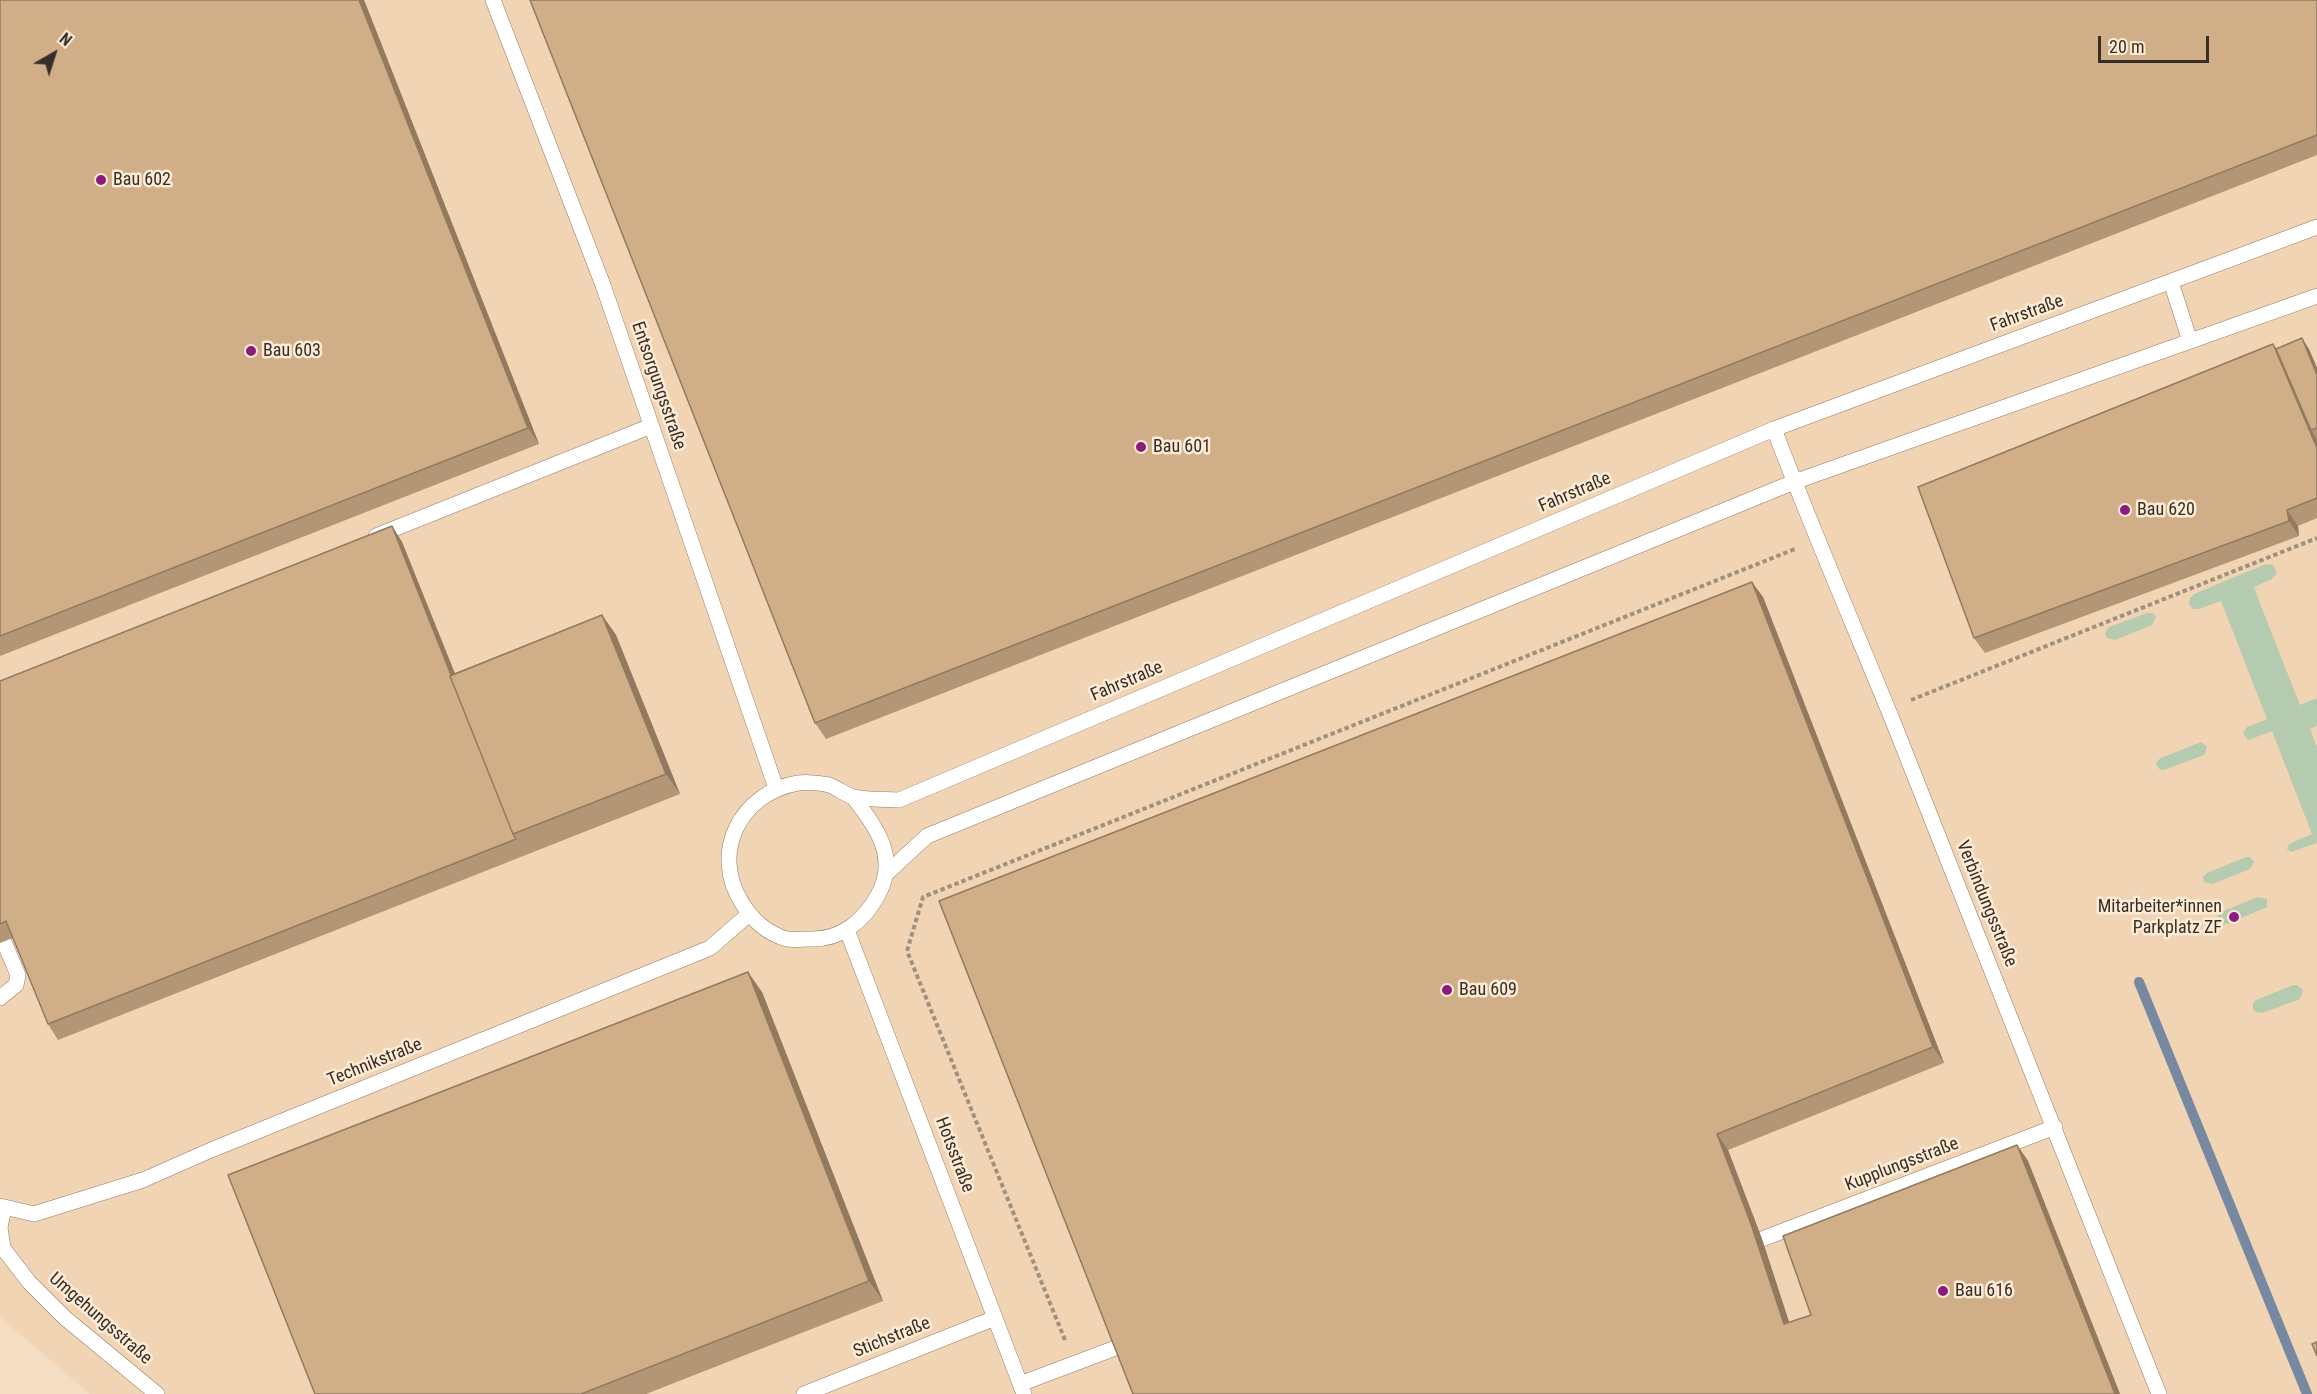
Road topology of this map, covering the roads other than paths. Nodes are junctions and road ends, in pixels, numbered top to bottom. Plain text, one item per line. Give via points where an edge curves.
1 (493, 0) edge
2 (2317, 227) edge
3 (2171, 282) junction
4 (2317, 296) edge
5 (2190, 341) junction
6 (651, 426) junction
7 (1774, 429) junction
8 (1794, 482) junction
9 (364, 540) edge
10 (776, 788) junction
11 (853, 797) junction
12 (886, 874) junction
13 (748, 914) junction
14 (847, 930) junction
15 (4, 942) edge
16 (1, 993) edge
17 (2055, 1127) junction
18 (2, 1207) edge
19 (1762, 1239) dead end
20 (995, 1318) junction
21 (1118, 1347) edge
22 (1022, 1389) edge
23 (157, 1394) edge
24 (804, 1394) edge
25 (2159, 1394) edge

1 - 6 lane, Entsorgungsstraße via 603,285
2 - 3 lane, Fahrstraße
3 - 5 lane
3 - 7 lane, Fahrstraße
4 - 5 lane
5 - 8 lane
6 - 9 lane
6 - 10 lane, Entsorgungsstraße
7 - 8 lane, Verbindungsstraße
7 - 11 lane, Fahrstraße via 899,800
8 - 12 lane via 927,836
8 - 17 lane, Verbindungsstraße
10 - 11 lane via 801,782 828,785
10 - 13 lane via 746,811 732,834 728,861 732,889
11 - 12 lane via 885,846
12 - 14 lane via 869,912
13 - 14 lane via 762,927 788,939 822,940
13 - 18 lane, Technikstraße via 710,948 143,1180 34,1214
14 - 20 lane, Hotsstraße
15 - 16 lane via 18,975 16,985
17 - 19 lane, Kupplungsstraße
17 - 25 lane, Verbindungsstraße
18 - 23 lane, Umgehungsstraße via 3,1248 29,1282 65,1318
20 - 22 lane, Hotsstraße
20 - 24 lane, Stichstraße
21 - 22 lane

